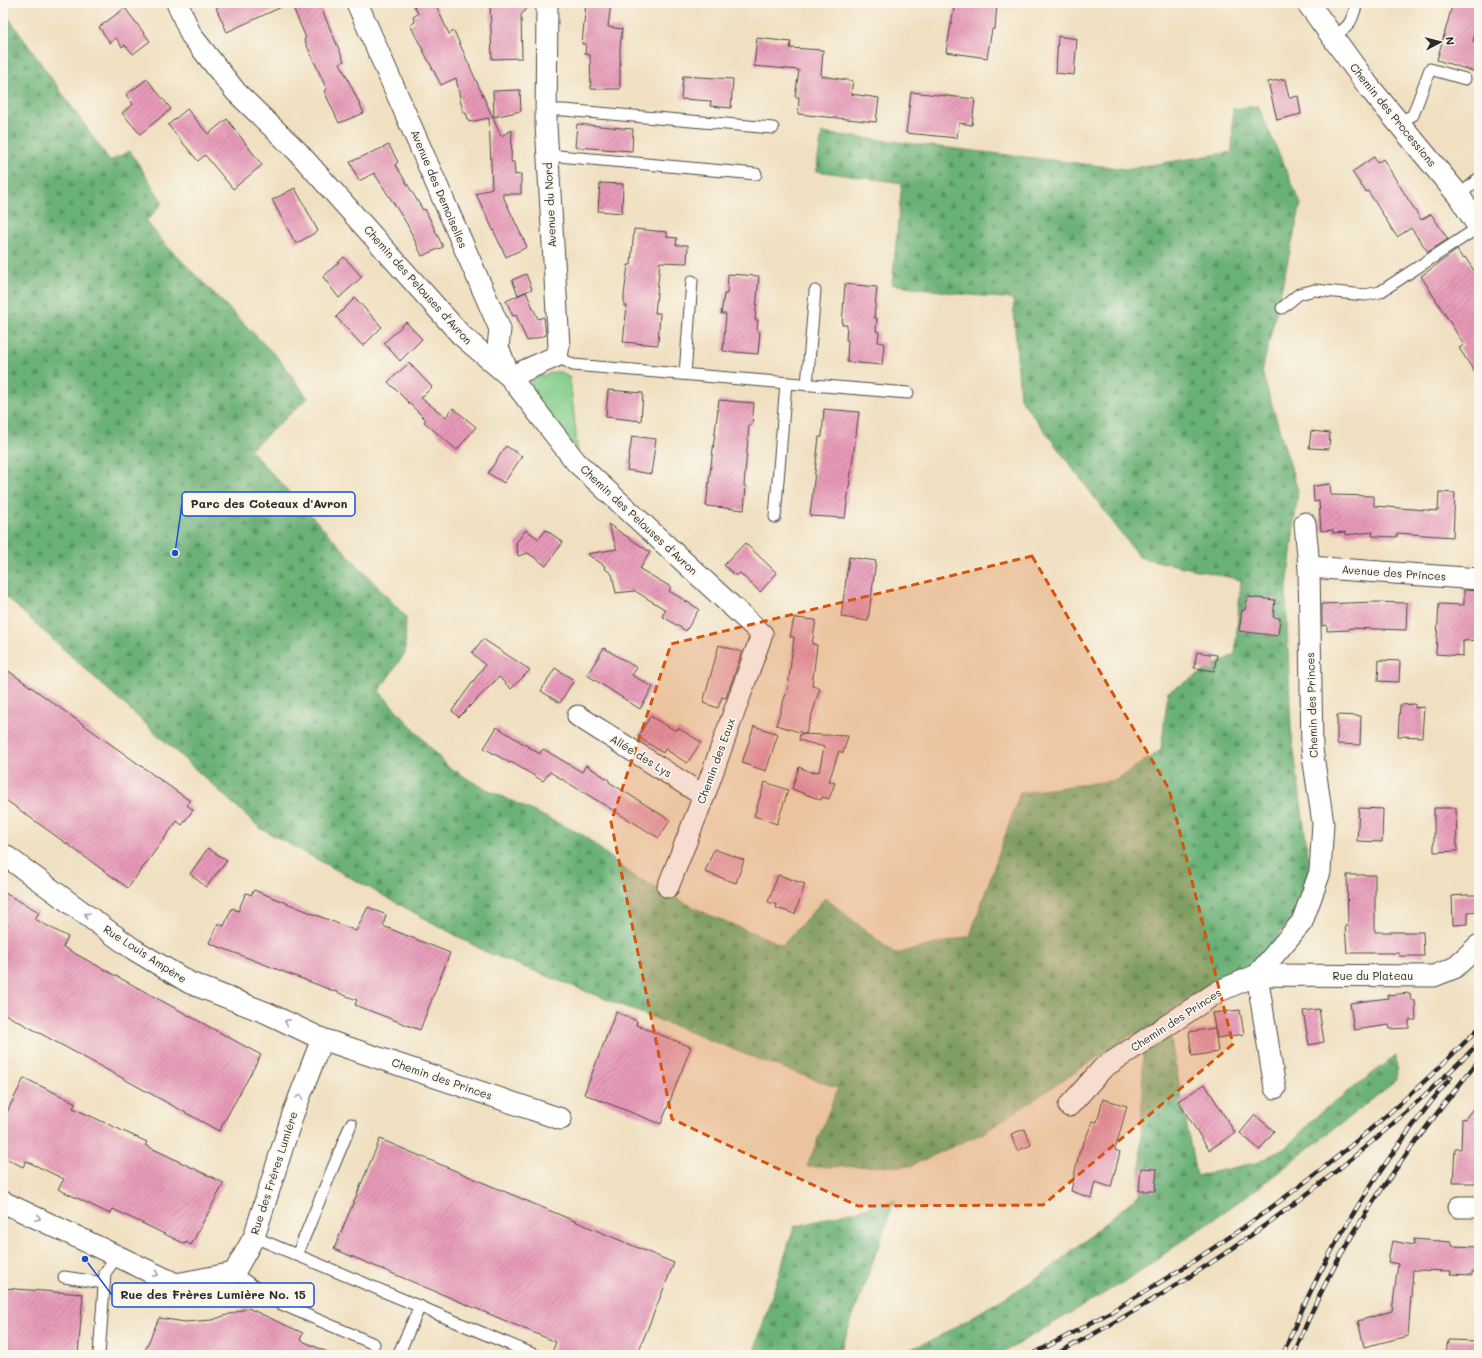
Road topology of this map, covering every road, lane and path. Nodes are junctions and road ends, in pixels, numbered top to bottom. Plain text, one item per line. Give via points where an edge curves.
1 (177, 3) edge
2 (357, 3) edge
3 (547, 3) edge
4 (1308, 3) edge
5 (1357, 3) edge
6 (1332, 36) junction
7 (1465, 79) dead end
8 (546, 110) junction
9 (1398, 124) junction
10 (773, 128) dead end
11 (547, 155) junction
12 (756, 174) dead end
13 (1479, 178) edge
14 (1459, 196) junction
15 (1479, 227) edge
16 (692, 281) dead end
17 (816, 291) dead end
18 (1282, 308) dead end
19 (557, 356) junction
20 (685, 374) junction
21 (510, 377) junction
22 (786, 383) junction
23 (807, 385) junction
24 (908, 393) dead end
25 (776, 517) dead end
26 (1305, 522) dead end
27 (1309, 567) junction
28 (1479, 579) edge
29 (762, 634) joint
30 (578, 716) dead end
31 (704, 796) junction
32 (3, 854) edge
33 (668, 887) dead end
34 (1479, 945) edge
35 (1257, 975) junction
36 (322, 1039) junction
37 (1275, 1088) dead end
38 (1069, 1106) dead end
39 (561, 1119) dead end
40 (351, 1124) dead end
41 (3, 1202) edge
42 (254, 1237) junction
43 (297, 1255) junction
44 (117, 1256) junction
45 (234, 1272) junction
46 (64, 1278) dead end
47 (104, 1283) junction
48 (420, 1306) junction
49 (374, 1344) dead end
50 (99, 1355) edge
51 (398, 1355) edge
52 (535, 1355) edge

1 - 21 street, Chemin des Pelouses d'Avron via 191,35 236,92 297,151 461,335
2 - 21 street, Avenue des Demoiselles via 500,329 498,347
3 - 8 street, Avenue du Nord
4 - 6 street, Chemin des Processions
5 - 6 lane via 1346,30
6 - 9 street, Chemin des Processions
7 - 9 lane via 1430,70 1413,115
8 - 10 lane
8 - 11 street, Avenue du Nord
9 - 14 street, Chemin des Processions
11 - 12 lane
11 - 19 street, Avenue du Nord via 559,346
13 - 14 lane
14 - 15 street, Chemin des Processions
15 - 18 lane via 1380,292 1365,295 1315,290 1299,294
16 - 20 lane
17 - 23 lane
19 - 20 lane via 573,365
19 - 21 street
20 - 22 lane
21 - 29 street, Chemin des Pelouses d'Avron via 576,462
22 - 23 lane
22 - 25 lane
23 - 24 lane
26 - 27 street, Chemin des Princes
27 - 28 street, Avenue des Princes
27 - 35 street, Chemin des Princes via 1312,749 1324,823 1320,872 1302,922
29 - 31 street, Chemin des Eaux
30 - 31 street, Allée des Lys
31 - 33 street, Chemin des Eaux
36 -> 32 street, Rue Louis Ampère via 267,1012 184,979 133,949
34 - 35 street, Rue du Plateau via 1454,968 1434,976
35 - 37 street
35 - 38 street, Chemin des Princes via 1219,991 1103,1068
36 - 39 street, Chemin des Princes
42 -> 36 street, Rue des Frères Lumière via 294,1114
40 - 43 lane
41 -> 44 street
42 - 43 lane
42 - 45 street, Rue des Frères Lumière
43 - 48 lane
44 -> 45 street via 176,1284
44 - 47 lane via 105,1273
45 - 49 lane via 279,1303
46 - 47 lane
47 - 50 lane
48 - 51 lane
48 - 52 lane

